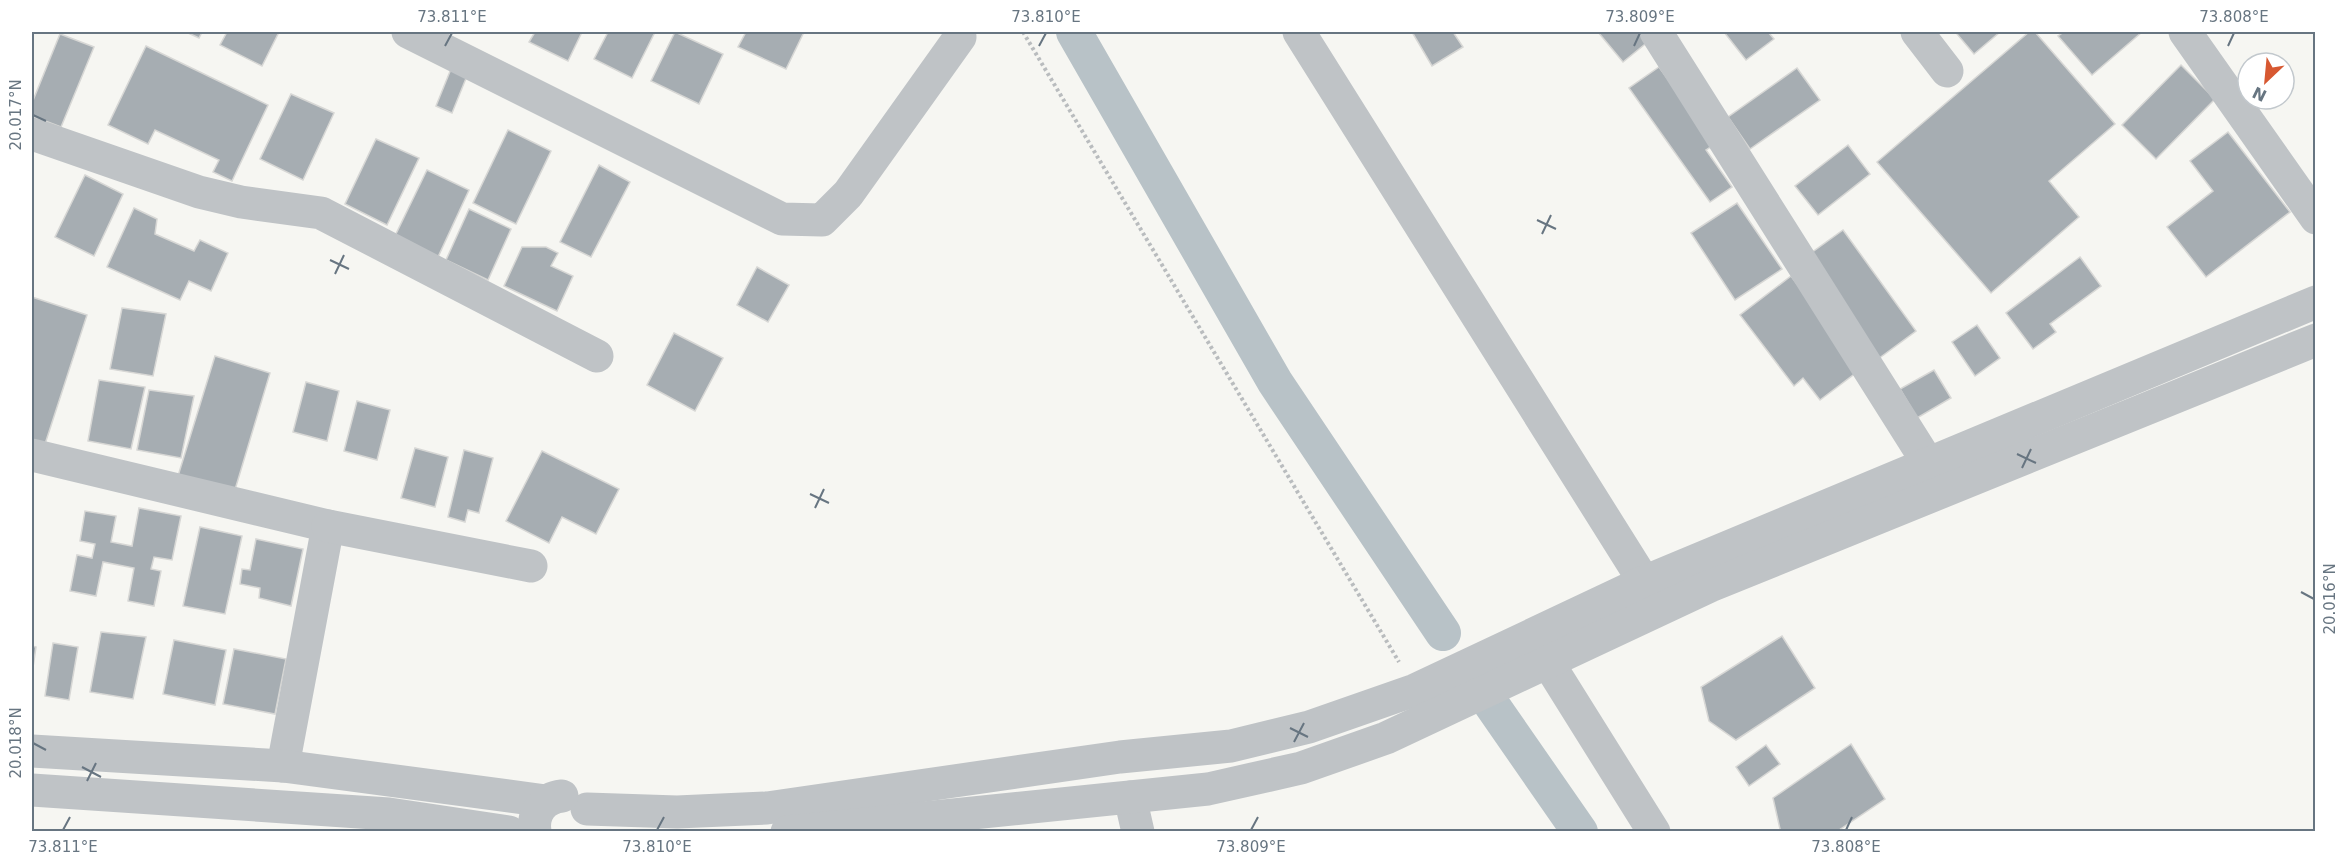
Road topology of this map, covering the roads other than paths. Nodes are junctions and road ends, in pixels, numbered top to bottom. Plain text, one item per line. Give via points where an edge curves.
1 (408, 32) edge
2 (1299, 32) edge
3 (1656, 32) edge
4 (1917, 32) edge
5 (2185, 32) edge
6 (959, 33) edge
7 (1947, 71) dead end
8 (32, 134) edge
9 (2316, 218) edge
10 (2316, 302) edge
11 (2316, 340) edge
12 (597, 356) dead end
13 (32, 454) edge
14 (1928, 463) junction
15 (328, 526) junction
16 (531, 566) dead end
17 (1652, 596) junction
18 (1524, 657) junction
19 (1434, 693) junction
20 (32, 751) edge
21 (283, 766) junction
22 (392, 782) junction
23 (32, 790) edge
24 (1130, 797) junction
25 (546, 801) junction
26 (389, 814) junction
27 (589, 820) edge
28 (775, 824) edge
29 (509, 831) edge
30 (535, 831) edge
31 (1138, 831) edge
32 (1654, 831) edge

1 - 6 street via 783,219 822,220 848,194
2 - 17 street
3 - 14 street
4 - 7 street
5 - 9 street
8 - 12 street via 199,192 321,213
10 - 14 street
11 - 17 street via 1710,586
13 - 15 street
14 - 17 street
15 - 16 street
15 - 21 street
17 - 18 street
18 - 19 street
18 - 32 street
19 - 24 street via 1386,738 1300,768 1208,789
19 - 28 street via 1231,746 1120,757
20 - 21 street
21 - 22 street
22 - 25 street
22 - 26 street
23 - 26 street
24 - 28 street
24 - 31 street
25 - 27 street via 572,797
25 - 30 street via 535,816
26 - 29 street
27 - 28 street via 677,812

